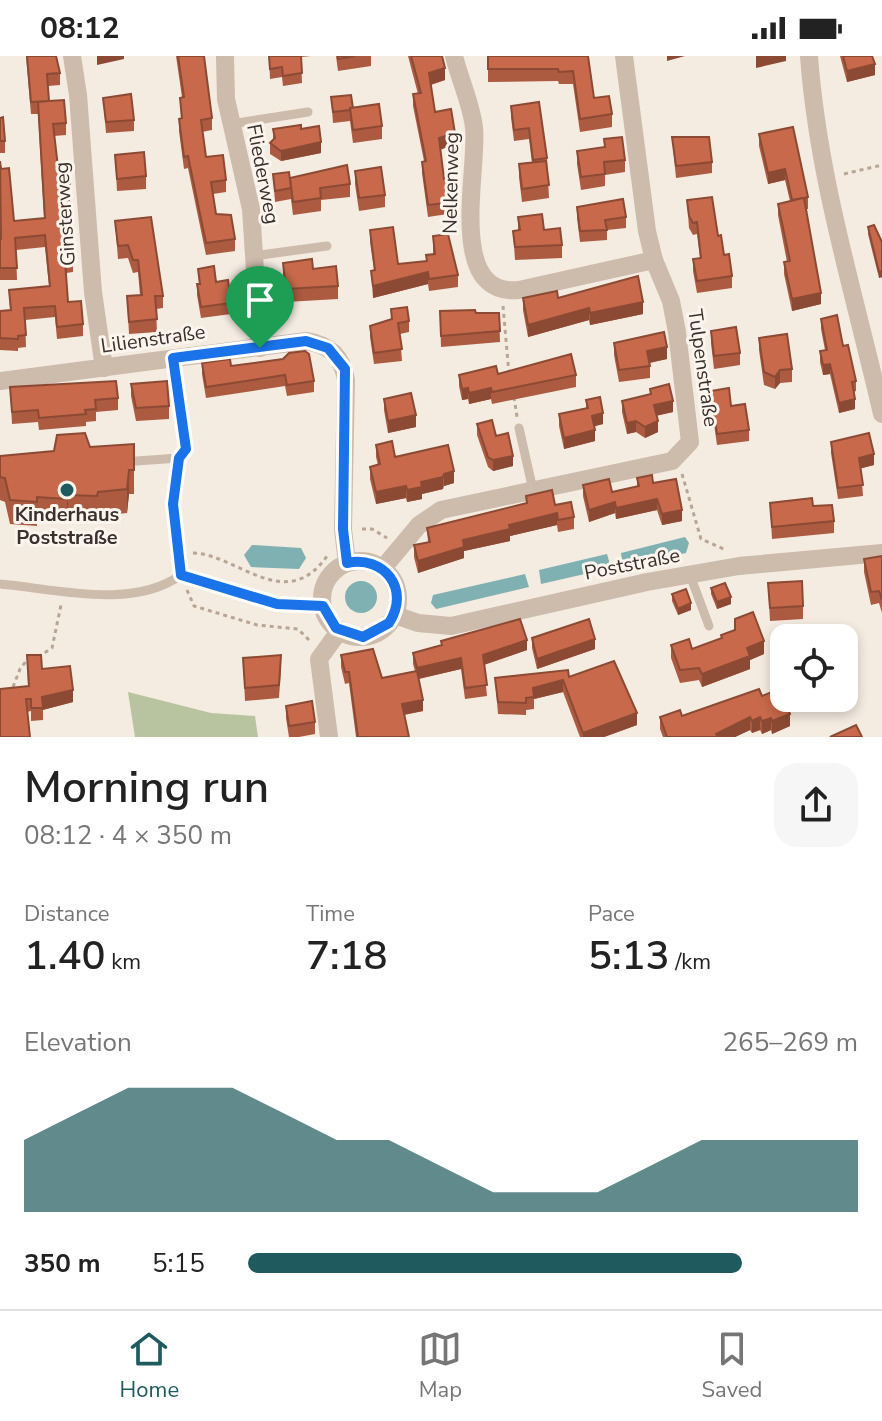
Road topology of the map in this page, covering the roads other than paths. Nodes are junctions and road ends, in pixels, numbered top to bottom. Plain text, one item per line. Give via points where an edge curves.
1 (72, 56) edge
2 (225, 56) edge
3 (454, 56) edge
4 (624, 56) edge
5 (809, 56) edge
6 (308, 112) dead end
7 (231, 124) junction
8 (327, 246) dead end
9 (253, 256) junction
10 (654, 260) junction
11 (260, 348) junction
12 (104, 368) junction
13 (0, 381) edge
14 (882, 414) edge
15 (519, 428) road end
16 (112, 462) edge
17 (533, 490) junction
18 (882, 553) edge
19 (347, 563) junction
20 (383, 568) junction
21 (181, 575) junction
22 (690, 575) junction
23 (0, 584) edge
24 (323, 606) junction
25 (395, 615) junction
26 (709, 626) dead end
27 (340, 630) junction
28 (329, 737) edge

1 - 12 street, Ginsterweg
2 - 7 street, Fliederweg
3 - 10 street, Nelkenweg via 474,128 469,223 481,272 503,290 519,290
4 - 10 street, Tulpenstraße
5 - 14 street via 824,178
6 - 7 lane
7 - 9 street, Fliederweg via 249,193
8 - 9 lane
9 - 11 street, Fliederweg
10 - 17 street, Tulpenstraße via 671,301 690,432 686,450 672,461
11 - 12 street, Lilienstraße
11 - 19 street, Lilienstraße via 317,343 342,361
12 - 13 street, Lilienstraße
15 - 17 lane
16 - 21 lane via 179,458 173,523
17 - 20 street via 441,510 419,525
18 - 22 street, Poststraße
19 - 20 street via 367,561
19 - 24 street via 326,583
20 - 25 street via 396,585
21 - 23 lane via 130,593
21 - 24 lane via 277,604
22 - 25 street, Poststraße via 451,626
22 - 26 lane
24 - 27 street
25 - 27 street via 373,634 354,636
27 - 28 street via 322,653 319,668

